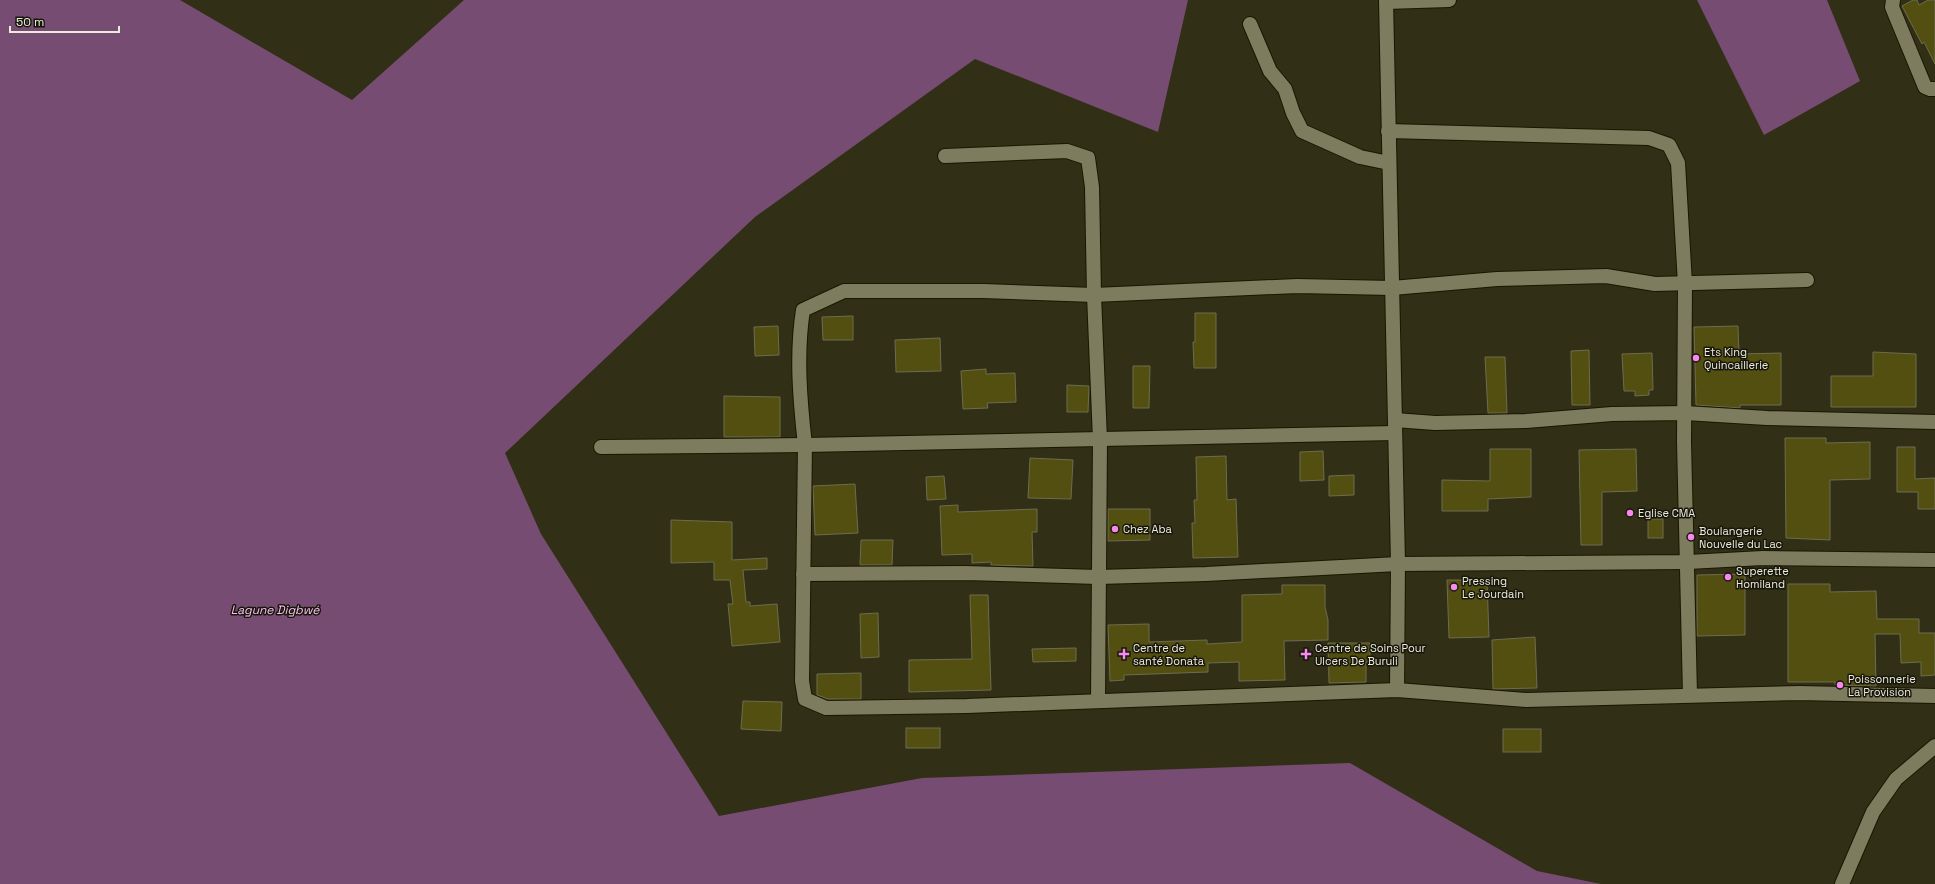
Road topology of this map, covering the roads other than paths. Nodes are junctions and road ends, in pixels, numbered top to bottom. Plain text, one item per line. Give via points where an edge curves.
1 (1449, 0) edge
2 (1893, 0) edge
3 (1386, 1) edge
4 (1250, 24) dead end
5 (1935, 89) edge
6 (1388, 131) junction
7 (945, 156) dead end
8 (1389, 163) junction
9 (1807, 280) dead end
10 (1685, 284) junction
11 (1392, 288) junction
12 (1094, 295) junction
13 (1685, 413) junction
14 (1935, 422) edge
15 (1395, 426) junction
16 (1100, 440) junction
17 (805, 445) junction
18 (601, 447) dead end
19 (1935, 560) edge
20 (1688, 562) junction
21 (1398, 564) junction
22 (803, 574) junction
23 (1098, 577) junction
24 (1397, 690) junction
25 (1690, 695) junction
26 (1935, 696) edge
27 (1098, 700) junction
28 (1935, 746) edge
29 (1842, 884) edge

1 - 3 street
2 - 5 street via 1892,7 1925,87
3 - 6 street
4 - 8 street via 1270,71 1285,89 1302,131 1360,157
6 - 8 street
6 - 10 street via 1649,138 1669,145 1678,163
7 - 12 street via 1066,151 1088,158 1092,187
8 - 11 street
9 - 10 street
10 - 11 street via 1655,284 1606,276 1496,279
10 - 13 street
11 - 12 street via 1297,286
11 - 15 street
12 - 16 street
12 - 17 street via 983,291 844,291 810,306 803,310 800,335
13 - 14 street via 1767,418
13 - 15 street via 1612,414 1526,421
13 - 20 street
15 - 16 street
15 - 21 street
16 - 17 street
16 - 23 street
17 - 18 street
17 - 22 street
19 - 20 street via 1763,558
20 - 21 street
20 - 25 street
21 - 23 street
21 - 24 street
22 - 23 street via 965,573
22 - 27 street via 802,681 805,699 826,708 967,706
23 - 27 street
24 - 25 street via 1526,700
24 - 27 street
25 - 26 street via 1799,693
28 - 29 street via 1896,779 1873,812

